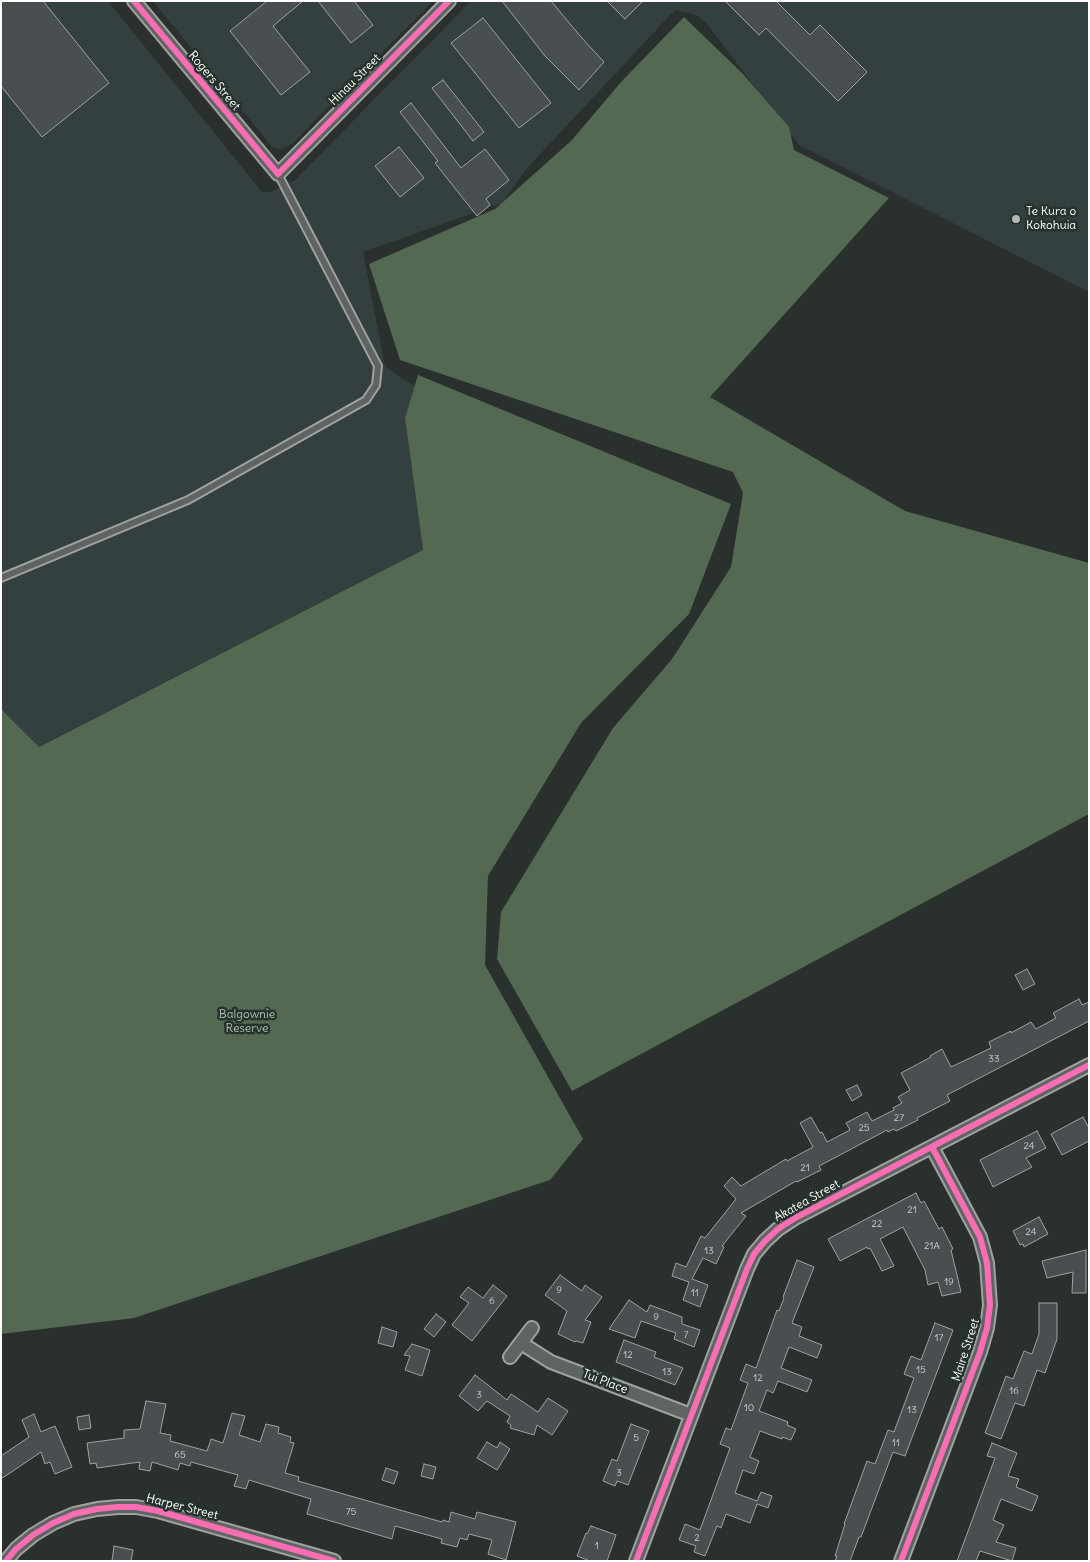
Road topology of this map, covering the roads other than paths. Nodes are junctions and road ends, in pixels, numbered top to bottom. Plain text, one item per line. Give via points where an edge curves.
1 (134, 1) edge
2 (449, 1) edge
3 (278, 174) junction
4 (1, 578) edge
5 (1089, 1065) edge
6 (932, 1147) junction
7 (532, 1328) dead end
8 (521, 1343) junction
9 (510, 1357) dead end
10 (691, 1415) junction
11 (6, 1561) edge
12 (334, 1561) edge
13 (636, 1561) edge
14 (901, 1561) edge

1 - 3 street, Rogers Street
2 - 3 street, Hinau Street
3 - 4 lane via 378,366 376,385 366,400 188,500
5 - 6 street, Akatea Street
6 - 10 street, Akatea Street via 795,1218 765,1241 746,1269
6 - 14 street, Maire Street via 980,1237 987,1264 990,1305 988,1328 980,1352
7 - 8 street
8 - 9 street
8 - 10 street, Tui Place via 550,1362
10 - 13 street, Akatea Street
11 - 12 street, Harper Street via 33,1535 53,1523 74,1514 118,1506 158,1511

